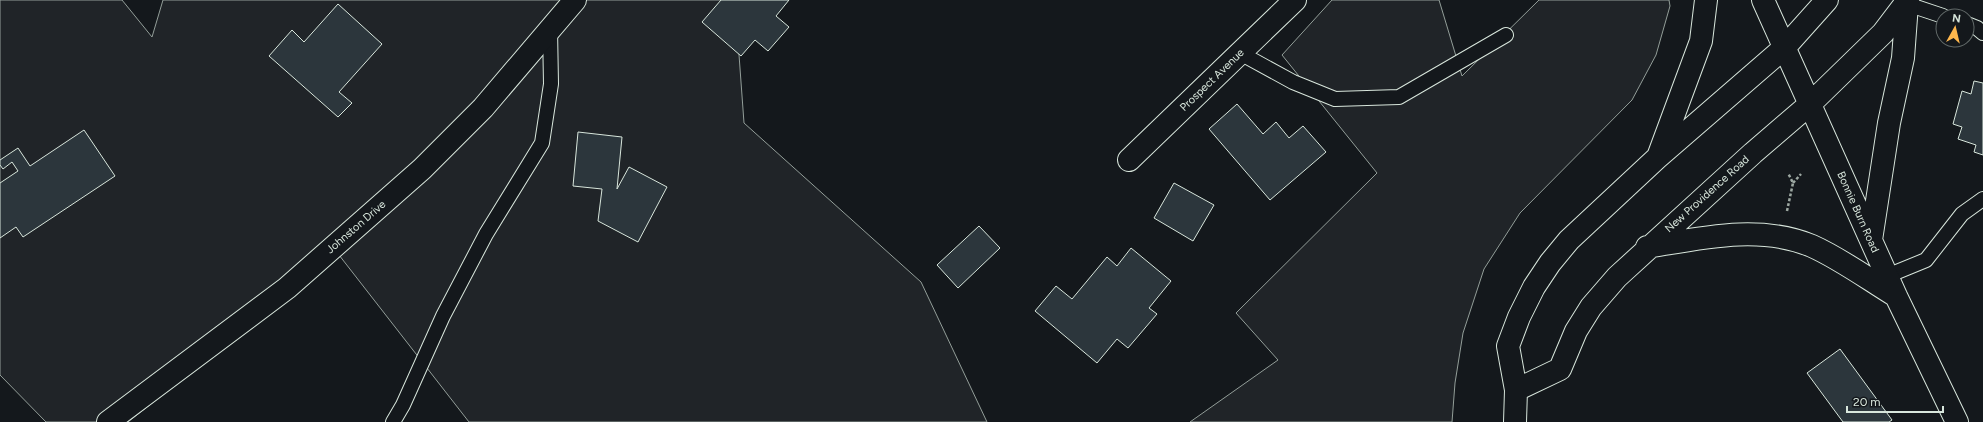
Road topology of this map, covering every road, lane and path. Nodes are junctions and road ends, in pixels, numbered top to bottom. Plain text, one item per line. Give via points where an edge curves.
1 (575, 0) edge
2 (1295, 0) edge
3 (1706, 0) edge
4 (1764, 0) edge
5 (1827, 0) edge
6 (1908, 2) edge
7 (1935, 13) edge
8 (550, 29) junction
9 (1506, 35) dead end
10 (1785, 47) junction
11 (1240, 53) junction
12 (1810, 104) junction
13 (1657, 158) junction
14 (1129, 160) dead end
15 (1788, 173) dead end
16 (1801, 174) dead end
17 (1793, 183) junction
18 (1983, 199) edge
19 (1787, 212) dead end
20 (1871, 240) junction
21 (1647, 247) junction
22 (1887, 276) junction
23 (1896, 296) junction
24 (1516, 390) junction
25 (108, 422) edge
26 (393, 422) edge
27 (1515, 422) edge
28 (1957, 422) edge

1 - 8 main road, Johnston Drive
2 - 11 main road, Prospect Avenue
3 - 13 main road via 1701,41
4 - 10 main road, Bonnie Burn Road
5 - 10 main road
6 - 7 lane
6 - 12 main road, New Providence Road via 1883,33
6 - 20 main road via 1903,58 1889,123
8 - 25 main road, Johnston Drive via 483,108 422,169 287,288
8 - 26 lane via 551,84 542,143 486,234 443,316
9 - 11 lane via 1399,97 1335,99 1293,82
10 - 12 main road, Bonnie Burn Road
10 - 13 main road
11 - 14 main road, Prospect Avenue
12 - 20 main road, Bonnie Burn Road
12 - 21 main road, New Providence Road
13 - 24 main road via 1570,240 1534,287 1508,346
15 - 17 path
16 - 17 path
17 - 19 path
18 - 22 lane via 1962,214 1926,260
20 - 22 main road, Bonnie Burn Road
21 - 23 main road via 1730,235 1768,235 1790,239 1834,257
21 - 24 main road, New Providence Road via 1591,307 1576,331 1560,369
22 - 23 main road, Bonnie Burn Road
23 - 28 main road, Bonnie Burn Road
24 - 27 main road

